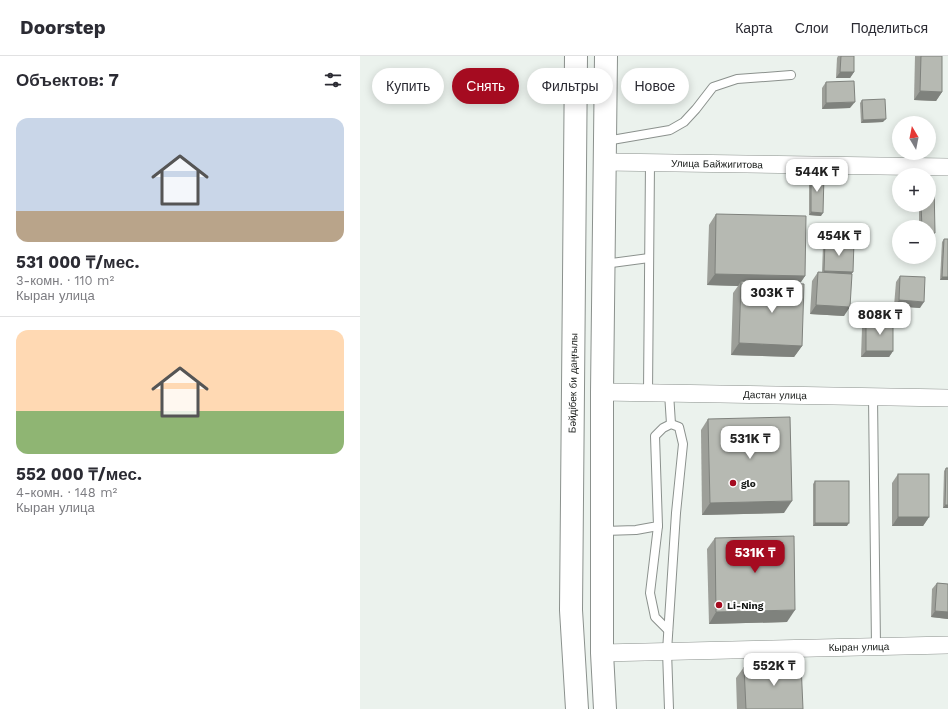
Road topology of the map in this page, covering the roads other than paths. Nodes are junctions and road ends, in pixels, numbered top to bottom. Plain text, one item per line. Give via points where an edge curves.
1 (576, 56) edge
2 (606, 56) edge
3 (791, 75) dead end
4 (575, 119) junction
5 (606, 120) junction
6 (605, 152) junction
7 (650, 163) junction
8 (948, 167) edge
9 (649, 258) junction
10 (604, 264) junction
11 (602, 392) junction
12 (648, 393) junction
13 (669, 394) junction
14 (873, 397) junction
15 (948, 398) edge
16 (671, 424) junction
17 (658, 526) junction
18 (603, 531) junction
19 (668, 630) junction
20 (948, 644) edge
21 (876, 646) junction
22 (667, 652) junction
23 (602, 653) junction
24 (577, 709) edge
25 (605, 709) edge
26 (669, 709) edge

1 - 4 main road, Бәйдібек би даңғылы
2 - 5 main road
3 - 6 lane via 737,79 713,87 684,122 670,130
4 - 5 main road
4 - 24 main road, Бәйдібек би даңғылы via 571,610
5 - 6 main road
6 - 7 street, Улица Байжигитова
6 - 10 main road
7 - 8 street, Улица Байжигитова
7 - 9 lane
9 - 10 lane
9 - 12 lane
10 - 11 main road
11 - 12 street, Дастан улица
11 - 18 main road
12 - 13 street, Дастан улица
13 - 14 street, Дастан улица
13 - 16 lane
14 - 15 street, Дастан улица
14 - 21 lane
16 - 17 lane via 655,436
16 - 19 lane via 679,427 683,444
17 - 18 lane
17 - 19 lane via 650,593 655,617
18 - 23 main road
19 - 22 lane
20 - 21 street, Кыран улица
21 - 22 street, Кыран улица
22 - 23 street, Кыран улица
22 - 26 lane
23 - 25 main road

